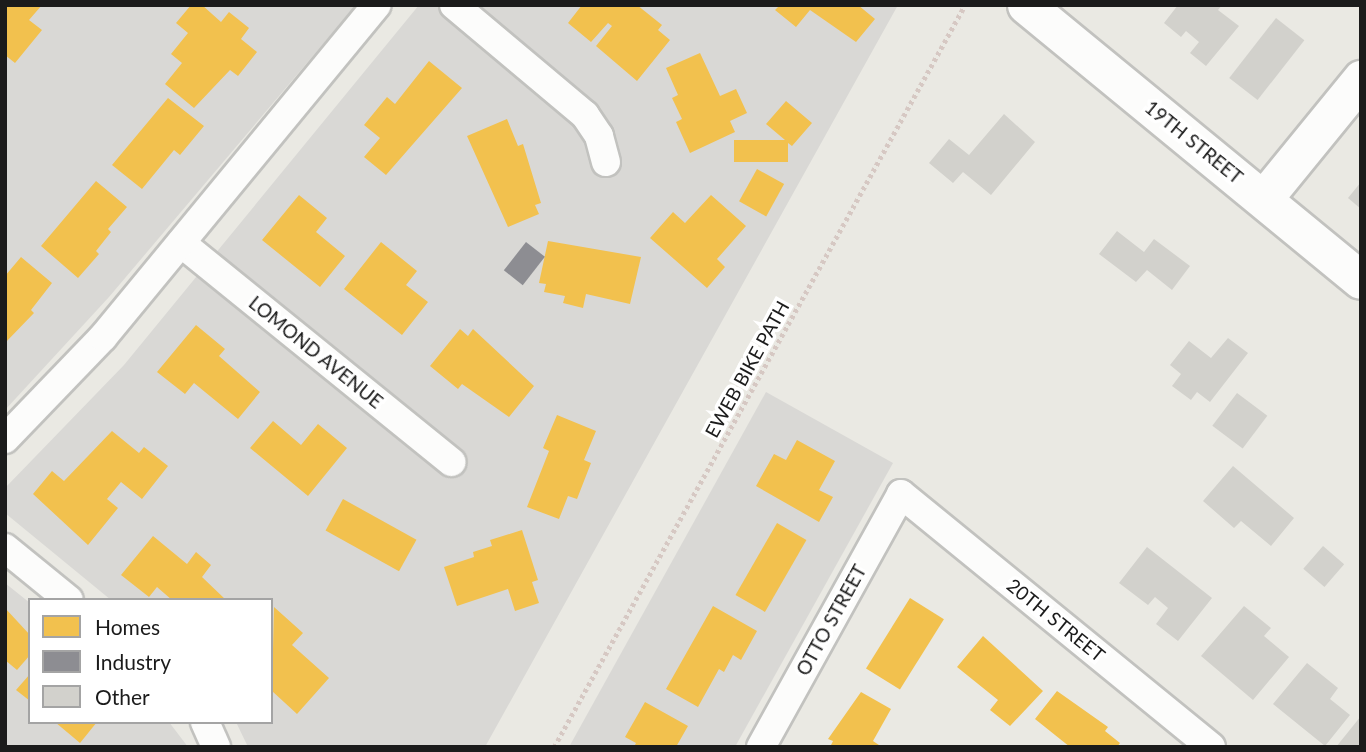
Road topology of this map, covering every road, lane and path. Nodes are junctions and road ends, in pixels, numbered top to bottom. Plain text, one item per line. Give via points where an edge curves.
1 (377, 5) edge
2 (454, 5) edge
3 (965, 5) edge
4 (1026, 5) edge
5 (1361, 79) edge
6 (606, 162) dead end
7 (1264, 198) junction
8 (181, 243) junction
9 (1361, 280) edge
10 (5, 439) edge
11 (451, 461) dead end
12 (901, 494) joint
13 (5, 548) edge
14 (67, 598) edge
15 (206, 724) edge
16 (216, 747) edge
17 (554, 747) edge
18 (761, 747) edge
19 (1211, 747) edge

1 - 8 street
2 - 6 street via 584,115 599,136
3 - 17 path, EWEB BIKE PATH
4 - 7 street, 19TH STREET
5 - 7 street
7 - 9 street, 19TH STREET
8 - 10 street via 103,337
8 - 11 street, LOMOND AVENUE
12 - 18 street, OTTO STREET
12 - 19 street, 20TH STREET
13 - 14 street
15 - 16 street

